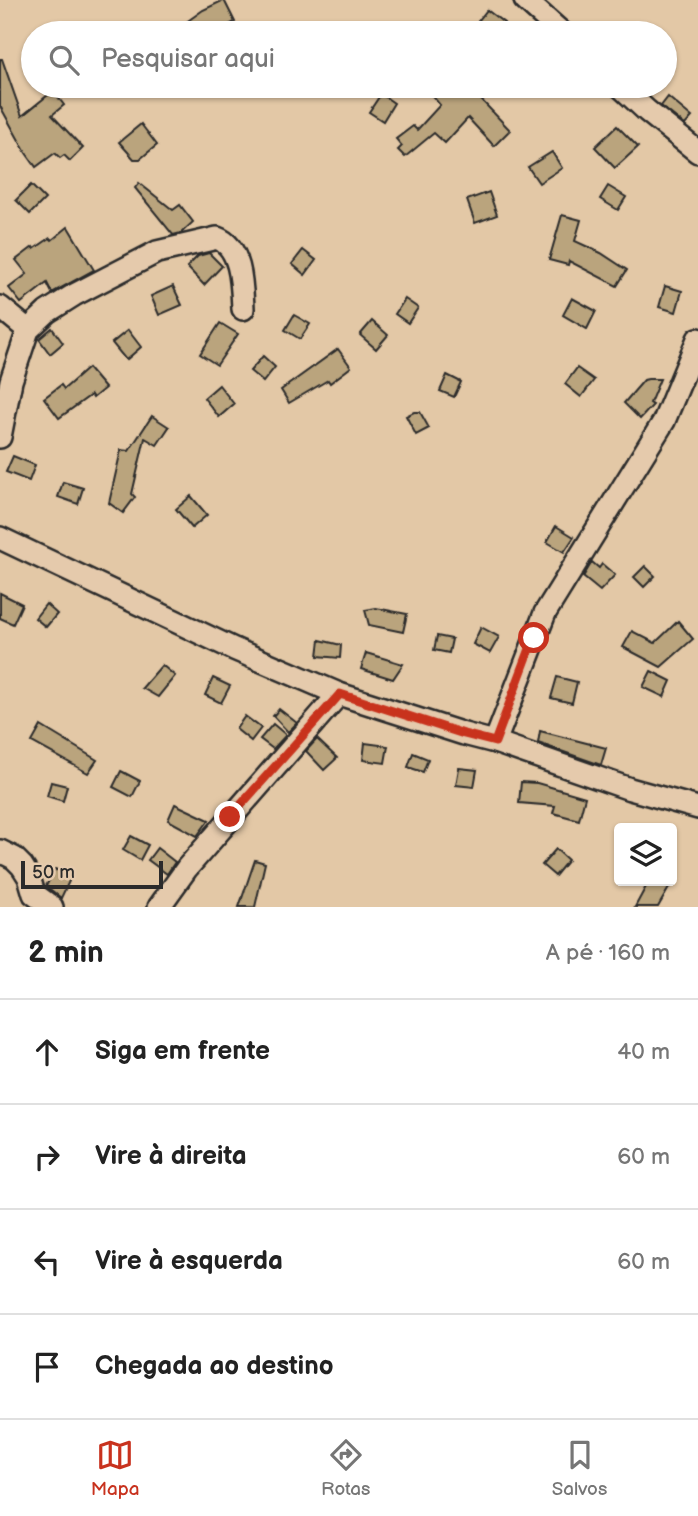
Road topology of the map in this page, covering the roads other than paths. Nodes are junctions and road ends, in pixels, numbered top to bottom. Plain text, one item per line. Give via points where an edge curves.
1 (524, 0) edge
2 (548, 21) edge
3 (632, 98) edge
4 (698, 152) edge
5 (0, 307) edge
6 (243, 309) dead end
7 (28, 330) junction
8 (698, 339) edge
9 (0, 437) edge
10 (0, 538) edge
11 (340, 694) junction
12 (495, 742) junction
13 (698, 808) edge
14 (0, 851) edge
15 (52, 907) edge
16 (159, 907) edge

1 - 2 street
3 - 4 street
5 - 7 street
6 - 7 street via 235,254 223,240 209,238 157,252 74,295
7 - 9 street via 11,381
8 - 12 street via 664,421 545,613
10 - 11 street
11 - 12 street
11 - 16 street via 204,848
12 - 13 street
14 - 15 street via 22,866 34,894

